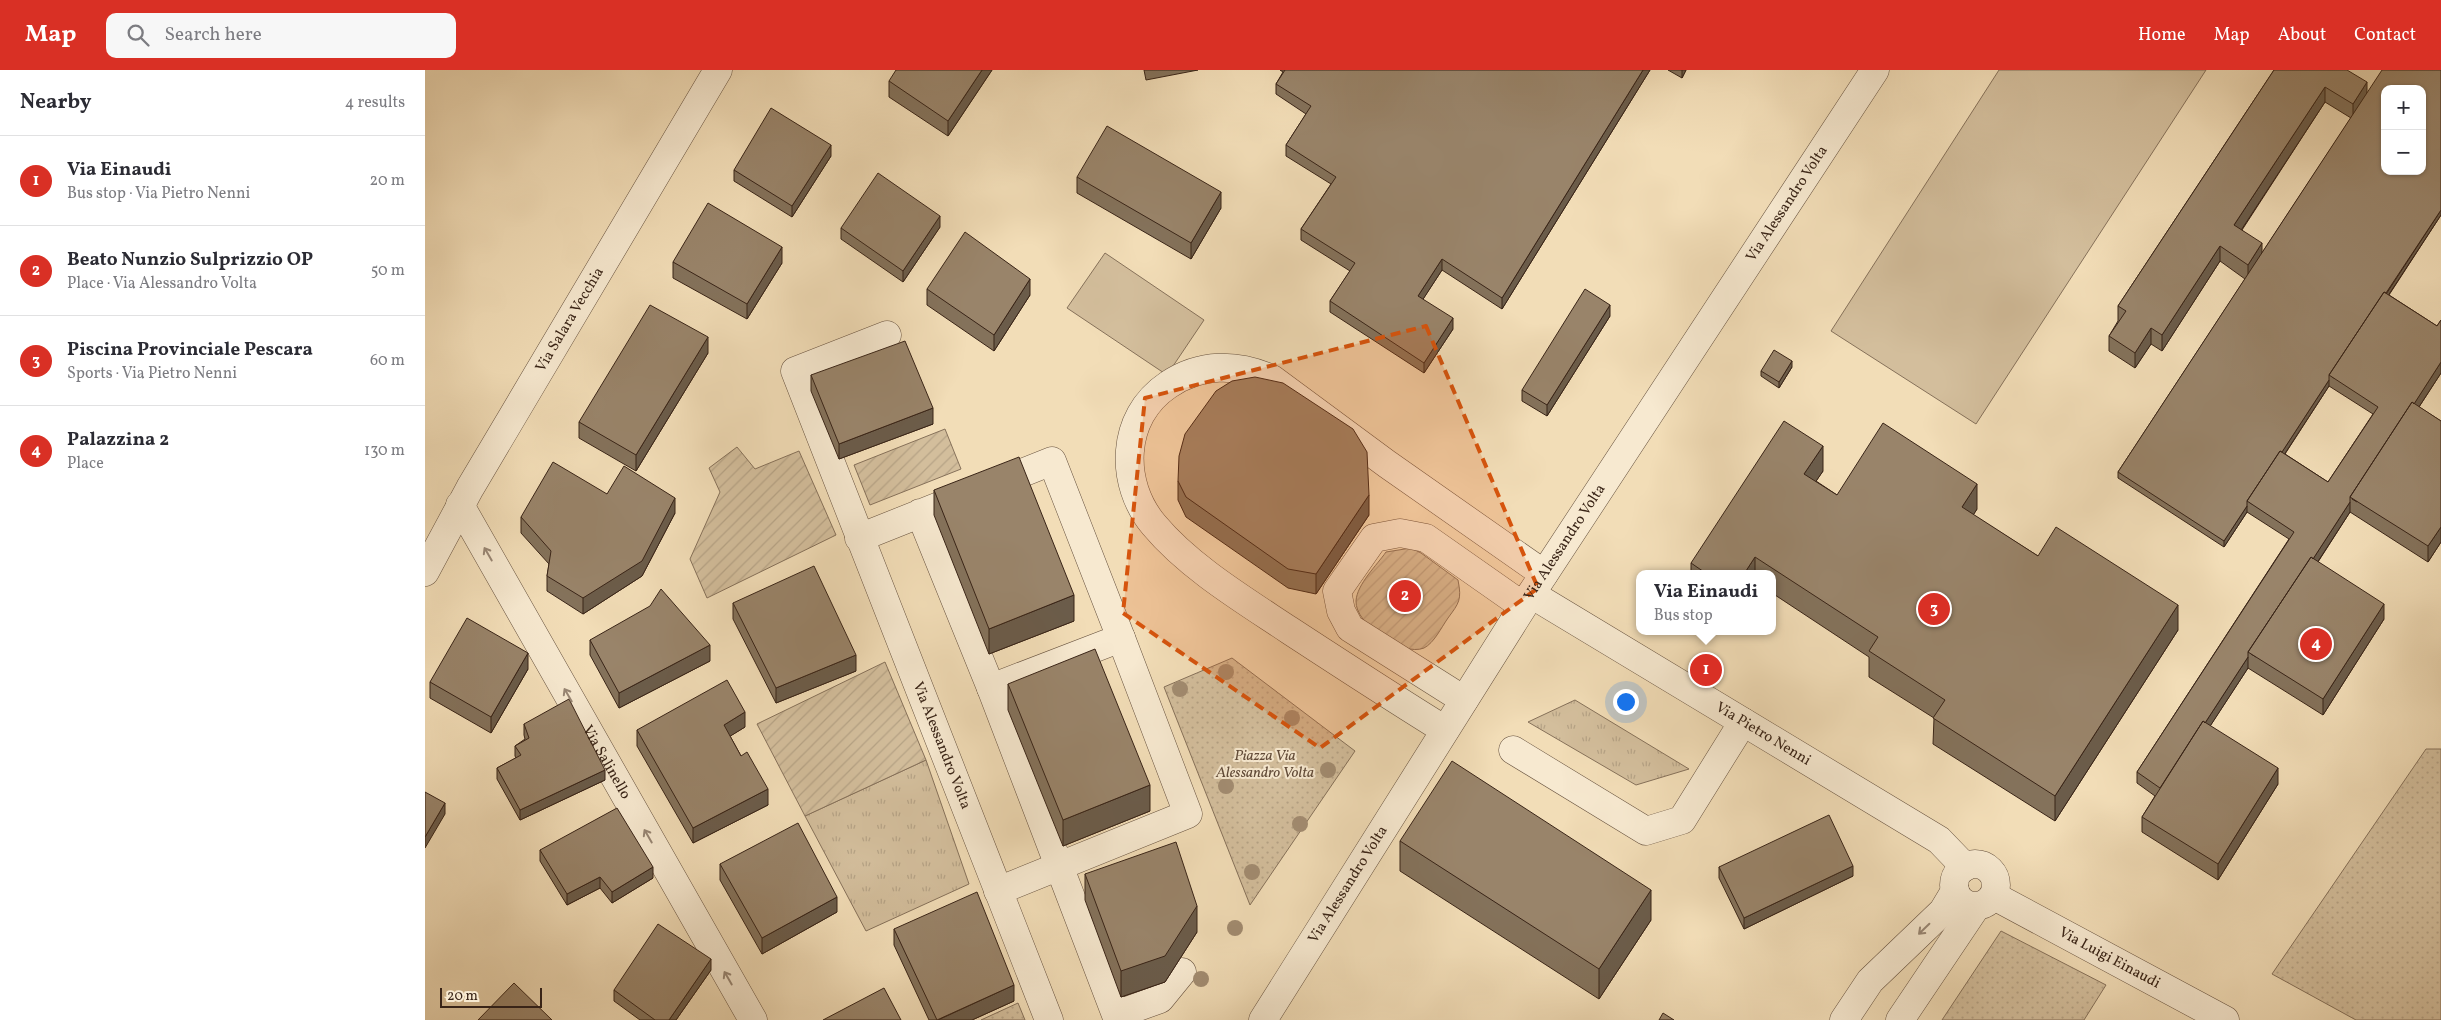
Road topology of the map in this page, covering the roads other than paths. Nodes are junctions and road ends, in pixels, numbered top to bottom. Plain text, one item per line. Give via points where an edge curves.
1 (718, 70) edge
2 (1875, 70) edge
3 (887, 335) dead end
4 (460, 506) junction
5 (920, 513) junction
6 (859, 538) junction
7 (425, 572) edge
8 (1533, 591) junction
9 (1121, 638) junction
10 (991, 688) junction
11 (1464, 700) junction
12 (1743, 722) junction
13 (1445, 730) junction
14 (1513, 750) dead end
15 (1060, 867) junction
16 (1965, 867) junction
17 (998, 891) junction
18 (1975, 898) junction
19 (1182, 972) dead end
20 (753, 1020) edge
21 (1049, 1020) edge
22 (1263, 1020) edge
23 (1844, 1020) edge
24 (1900, 1020) edge
25 (2225, 1020) edge

1 - 4 street, Via Salara Vecchia
2 - 8 street, Via Alessandro Volta
3 - 6 street, Via Alessandro Volta via 795,371
4 - 7 street, Via Salara Vecchia
20 -> 4 street, Via Salinello
5 - 6 street
5 - 9 street via 1052,461
5 - 10 street
6 - 17 street, Via Alessandro Volta
8 - 11 street, Via Alessandro Volta
8 - 11 street via 1426,538 1400,533 1374,538 1337,591 1341,611 1350,628
8 - 12 street, Via Pietro Nenni
8 - 13 street via 1387,464 1272,379 1234,367 1204,368 1165,386 1147,404 1136,424 1129,456 1134,491 1154,525 1221,586
9 - 10 street
9 - 15 street via 1187,814
10 - 15 street
11 - 13 street, Via Alessandro Volta
12 - 14 street via 1682,820 1646,831
12 - 16 street, Via Pietro Nenni via 1939,840
13 - 22 street, Via Alessandro Volta
15 - 17 street
15 - 19 street via 1116,1015 1160,999
16 - 18 street via 1955,877
16 - 18 street via 1978,864 1991,871 1997,883
17 - 21 street, Via Alessandro Volta
18 -> 23 street via 1943,911 1870,981
18 - 24 street
18 - 25 street, Via Luigi Einaudi

